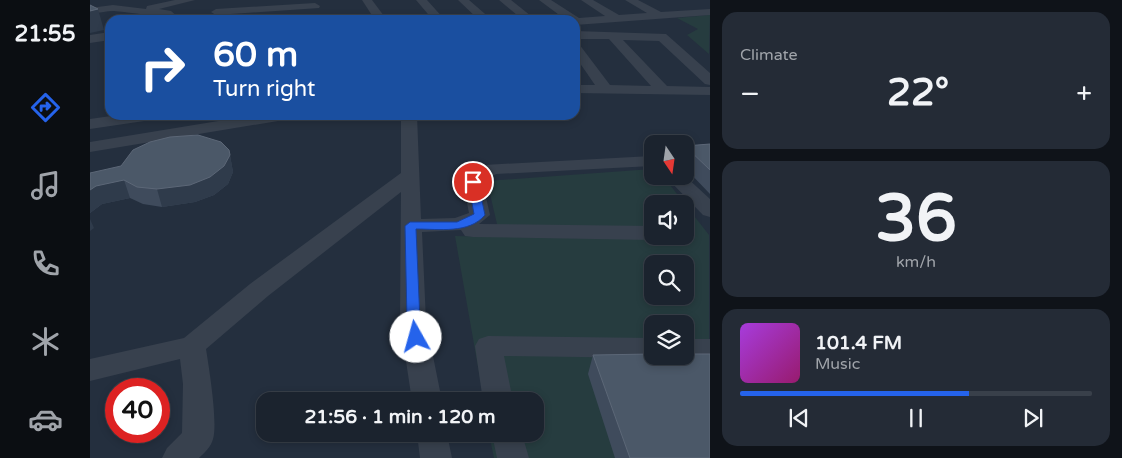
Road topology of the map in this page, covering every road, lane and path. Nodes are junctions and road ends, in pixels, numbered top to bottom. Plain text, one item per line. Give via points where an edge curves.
1 (117, 0) edge
2 (130, 0) edge
3 (190, 0) edge
4 (224, 0) edge
5 (367, 0) edge
6 (421, 0) edge
7 (463, 0) edge
8 (504, 0) edge
9 (544, 0) edge
10 (586, 0) edge
11 (630, 0) edge
12 (314, 3) edge
13 (90, 6) edge
14 (708, 6) edge
15 (90, 12) edge
16 (168, 15) edge
17 (175, 15) edge
18 (214, 15) edge
19 (221, 15) edge
20 (320, 15) edge
21 (378, 15) edge
22 (434, 15) edge
23 (480, 15) edge
24 (524, 15) edge
25 (566, 15) edge
26 (658, 15) junction
27 (617, 19) junction
28 (580, 21) edge
29 (580, 36) edge
30 (613, 36) junction
31 (105, 37) edge
32 (90, 39) edge
33 (580, 54) edge
34 (710, 81) edge
35 (580, 89) edge
36 (606, 90) junction
37 (663, 90) junction
38 (710, 92) edge
39 (117, 120) edge
40 (221, 120) edge
41 (409, 120) edge
42 (183, 123) edge
43 (90, 124) edge
44 (90, 147) edge
45 (644, 162) edge
46 (409, 176) junction
47 (683, 185) edge
48 (710, 211) edge
49 (467, 224) junction
50 (410, 226) junction
51 (644, 233) edge
52 (220, 321) junction
53 (192, 346) junction
54 (644, 348) edge
55 (694, 349) edge
56 (710, 349) edge
57 (90, 361) edge
58 (90, 370) edge
59 (426, 392) edge
60 (496, 392) edge
61 (433, 442) edge
62 (509, 442) edge
63 (178, 458) edge
64 (436, 458) edge
65 (513, 458) edge

1 - 13 street
2 - 3 street via 149,8
3 - 17 street
4 - 18 street
5 - 21 street
6 - 22 street
7 - 23 street
8 - 24 street
9 - 25 street
10 - 27 street
11 - 26 street
12 - 19 street
12 - 20 street
14 - 26 street
15 - 16 street via 114,8
26 - 27 street
27 - 28 street
29 - 30 street
30 - 34 street via 666,39
30 - 37 street
31 - 32 street
33 - 36 street
35 - 36 street
36 - 37 street
37 - 38 street
39 - 43 street
40 - 42 street
41 - 46 street
42 - 44 street
45 - 49 street via 491,169 473,182 480,215
46 - 50 street
46 - 52 street
47 - 48 street
49 - 50 street
49 - 51 street via 473,231
50 - 59 street via 414,321
52 - 53 street
52 - 57 street via 176,339
53 - 58 street
53 - 63 street via 197,384 198,438
54 - 60 street via 488,346
55 - 56 street
61 - 64 street
62 - 65 street

